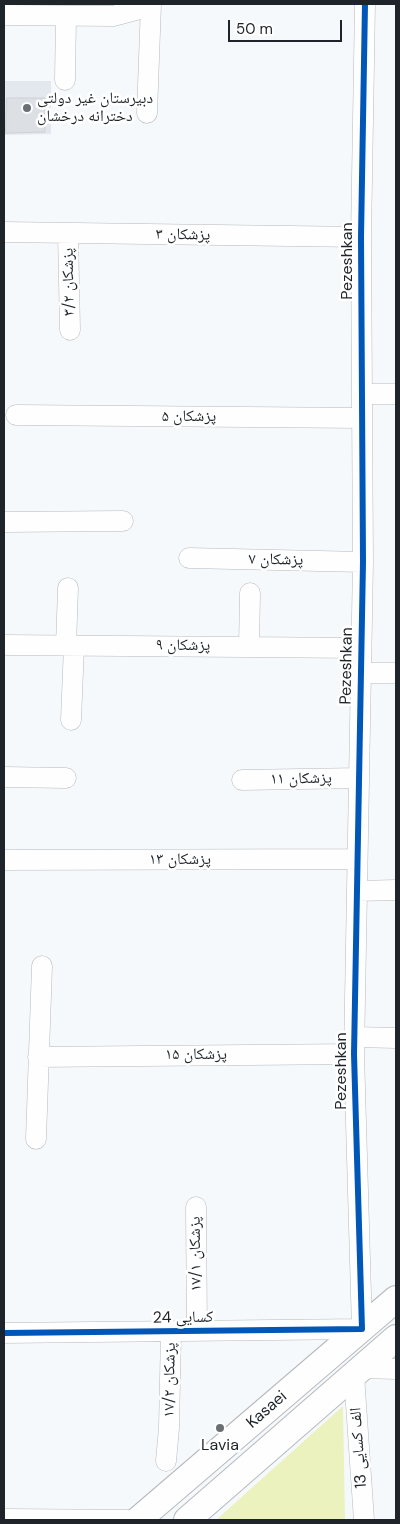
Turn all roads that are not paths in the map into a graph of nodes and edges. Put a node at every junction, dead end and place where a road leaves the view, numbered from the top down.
1 (144, 4) edge
2 (151, 4) edge
3 (365, 4) edge
4 (4, 15) edge
5 (66, 16) junction
6 (65, 80) dead end
7 (147, 113) dead end
8 (4, 232) edge
9 (68, 233) junction
10 (361, 236) junction
11 (70, 330) dead end
12 (363, 394) junction
13 (396, 394) edge
14 (16, 415) dead end
15 (362, 418) junction
16 (123, 521) dead end
17 (4, 522) edge
18 (190, 558) dead end
19 (363, 562) junction
20 (68, 588) dead end
21 (250, 593) dead end
22 (4, 645) edge
23 (70, 646) junction
24 (249, 647) junction
25 (361, 648) junction
26 (361, 673) junction
27 (396, 673) edge
28 (71, 720) dead end
29 (4, 777) edge
30 (66, 778) dead end
31 (359, 778) junction
32 (242, 780) dead end
33 (357, 859) junction
34 (4, 860) edge
35 (396, 890) edge
36 (357, 891) junction
37 (42, 966) dead end
38 (396, 1038) edge
39 (354, 1046) junction
40 (38, 1057) junction
41 (36, 1139) dead end
42 (196, 1207) dead end
43 (396, 1299) edge
44 (362, 1329) junction
45 (197, 1331) junction
46 (171, 1332) junction
47 (4, 1333) edge
48 (396, 1338) edge
49 (396, 1369) edge
50 (358, 1372) junction
51 (166, 1461) dead end
52 (4, 1519) edge
53 (138, 1520) edge
54 (188, 1520) edge
55 (364, 1520) edge

1 - 5 street
2 - 7 street
3 - 10 street, Pezeshkan
4 - 5 street
5 - 6 street
8 - 9 street, ۳ پزشکان
9 - 10 street, ۳ پزشکان
9 - 11 street, ۳/۲ پزشکان
10 - 12 street, Pezeshkan
12 - 13 street
12 - 15 street, Pezeshkan
14 - 15 street, ۵ پزشکان
15 - 19 street, Pezeshkan
16 - 17 street
18 - 19 street, ۷ پزشکان
19 - 25 street, Pezeshkan
20 - 23 street
21 - 24 street
22 - 23 street, ۹ پزشکان
23 - 24 street, ۹ پزشکان
23 - 28 street
24 - 25 street, ۹ پزشکان
25 - 26 street, Pezeshkan
26 - 27 street
26 - 31 street, Pezeshkan
29 - 30 street
31 - 32 street, ۱۱ پزشکان
31 - 33 street, Pezeshkan
33 - 34 street, ۱۳ پزشکان
33 - 36 street, Pezeshkan
35 - 36 street
36 - 39 street, Pezeshkan
37 - 40 street
38 - 39 street, ۱۵ پزشکان
39 - 40 street, ۱۵ پزشکان
39 - 44 street, Pezeshkan
40 - 41 street
42 - 45 street, ۱۷/۱ پزشکان
43 - 44 main road, Kasaei
44 - 45 street, کسایی 24
44 - 53 main road, Kasaei
45 - 46 street, کسایی 24
46 - 47 street, کسایی 24
46 - 51 street, ۱۷/۲ پزشکان
48 - 50 main road, Kasaei
49 - 50 street
50 - 54 main road, Kasaei
50 - 55 street, 13 الف کسایی
52 - 53 street

